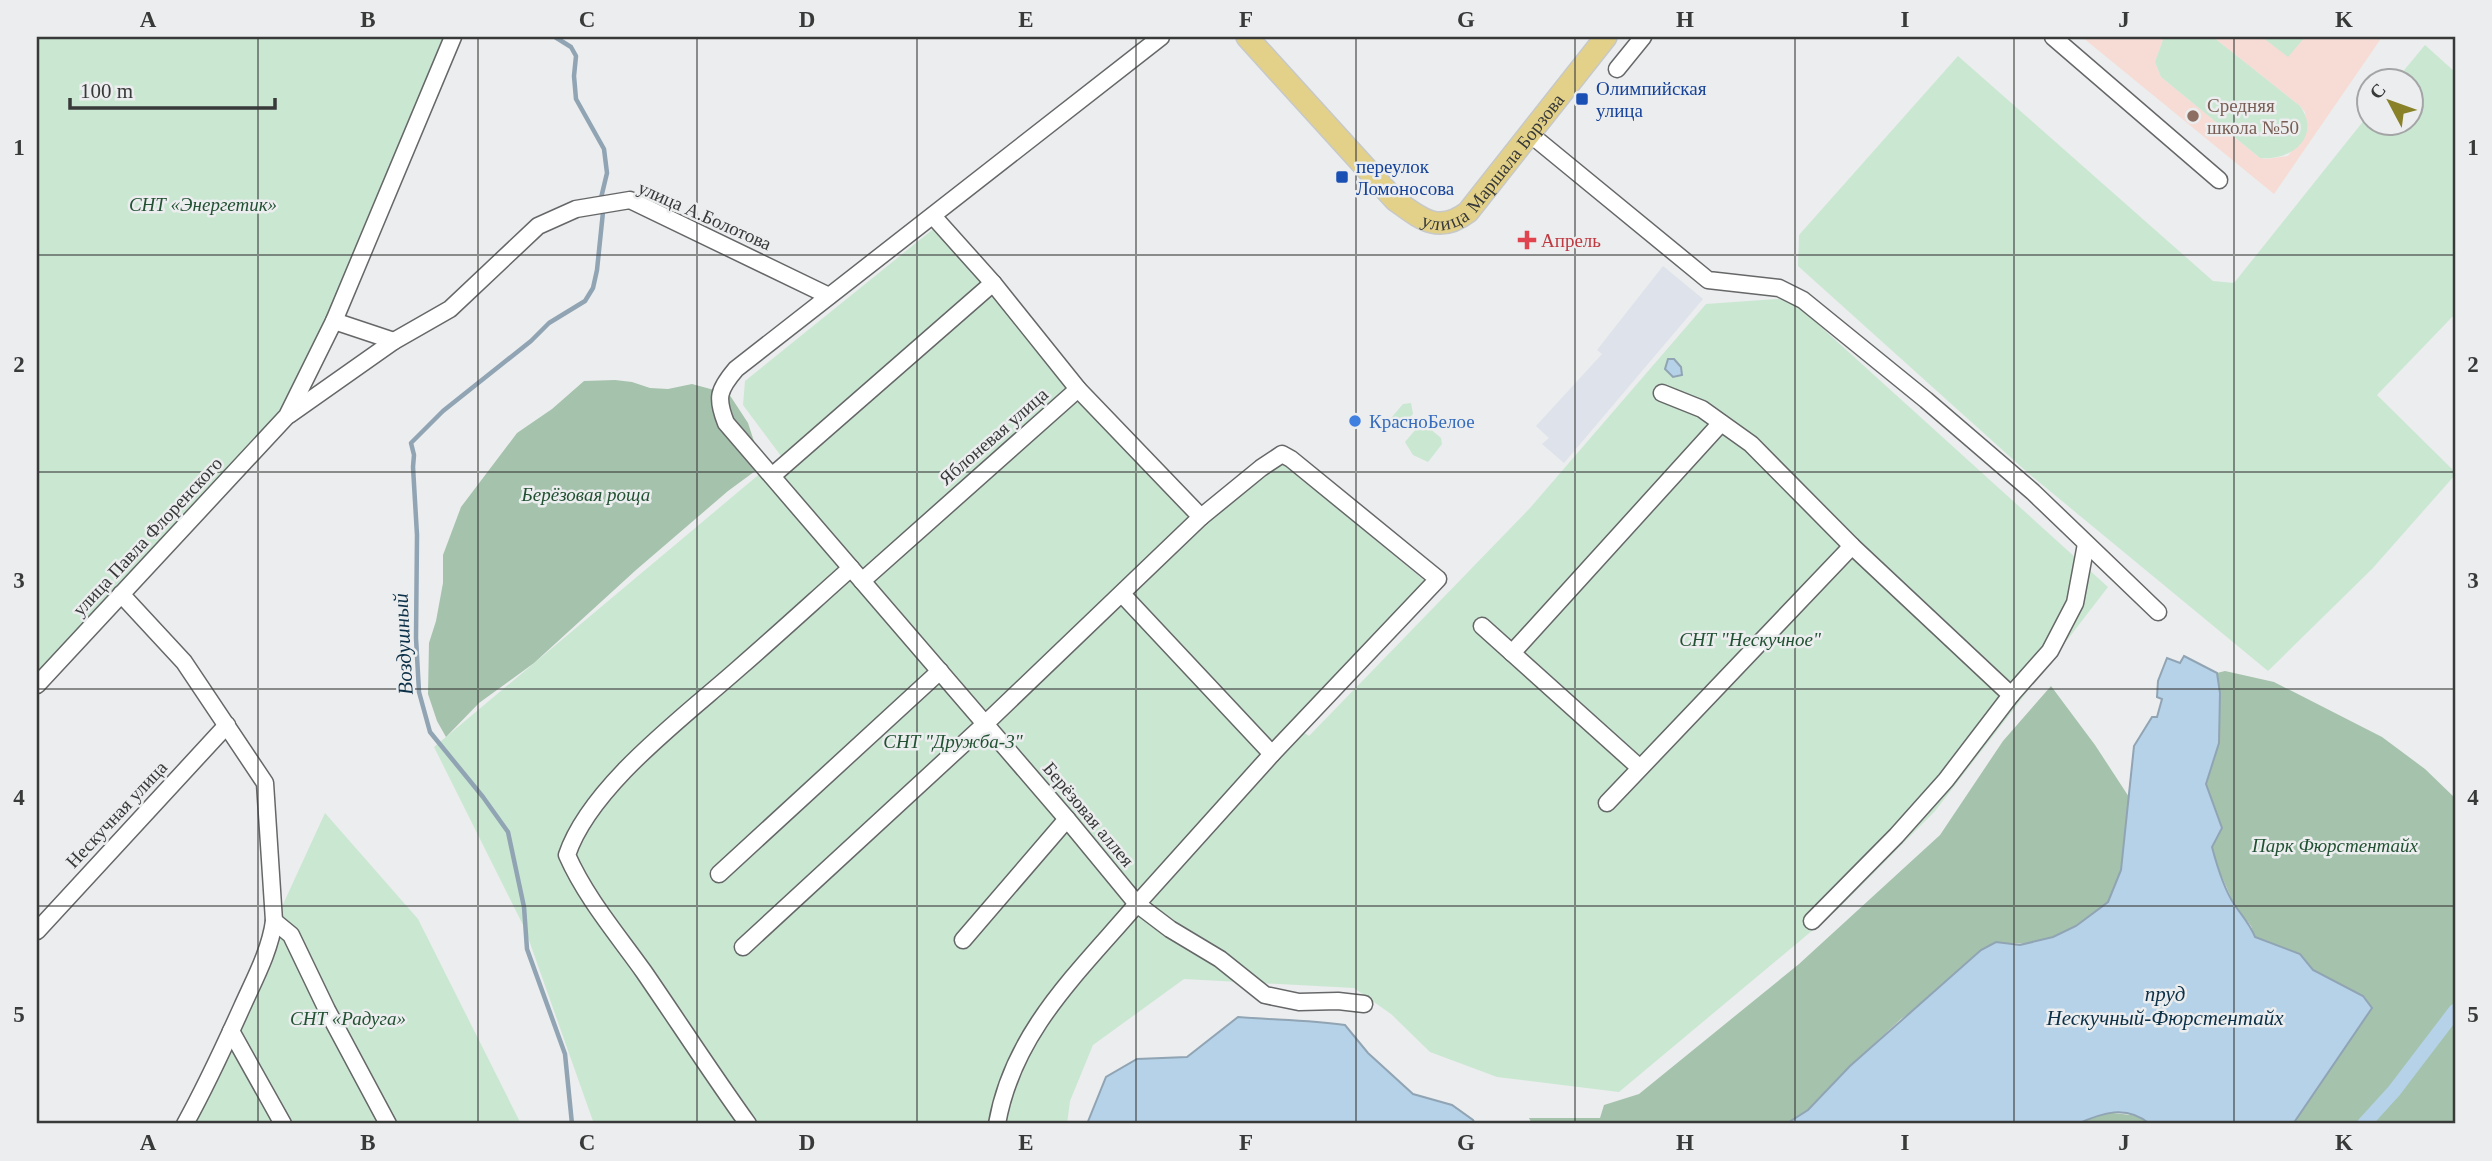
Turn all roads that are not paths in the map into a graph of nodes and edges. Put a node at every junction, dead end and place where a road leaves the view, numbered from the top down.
1 (453, 37) edge
2 (1161, 37) edge
3 (1606, 37) edge
4 (1643, 37) edge
5 (2053, 37) edge
6 (1252, 38) edge
7 (1617, 69) dead end
8 (1530, 134) junction
9 (2219, 180) dead end
10 (933, 216) junction
11 (993, 283) junction
12 (829, 296) junction
13 (334, 321) junction
14 (394, 341) junction
15 (1078, 389) junction
16 (1662, 393) dead end
17 (287, 416) junction
18 (1721, 423) junction
19 (772, 476) junction
20 (1200, 517) junction
21 (2086, 544) junction
22 (1852, 546) junction
23 (851, 568) junction
24 (862, 581) junction
25 (121, 594) junction
26 (1122, 594) junction
27 (2158, 612) dead end
28 (1482, 626) dead end
29 (1512, 653) junction
30 (940, 671) junction
31 (37, 685) edge
32 (2011, 695) junction
33 (985, 724) junction
34 (227, 725) junction
35 (1272, 754) junction
36 (1640, 768) junction
37 (1607, 803) dead end
38 (1067, 819) junction
39 (719, 874) dead end
40 (1137, 904) junction
41 (1812, 920) dead end
42 (274, 921) junction
43 (37, 931) edge
44 (963, 940) dead end
45 (743, 947) dead end
46 (1364, 1004) dead end
47 (231, 1031) junction
48 (185, 1124) edge
49 (283, 1124) edge
50 (388, 1124) edge
51 (748, 1124) edge
52 (997, 1124) edge

1 - 13 street, улица Павла Флоренского
2 - 10 street
3 - 8 main road, улица Маршала Борзова
4 - 7 street
5 - 9 street
6 - 8 main road, улица Маршала Борзова
8 - 21 street
10 - 11 street, Яблоневая улица
10 - 12 street
11 - 15 street, Яблоневая улица
11 - 19 street
12 - 14 street, улица А.Болотова
12 - 19 street, Берёзовая аллея
13 - 14 street
13 - 17 street, улица Павла Флоренского
14 - 17 street, улица Павла Флоренского
15 - 20 street
15 - 24 street, Яблоневая улица
16 - 18 street
17 - 25 street, улица Павла Флоренского
18 - 22 street
18 - 29 street
19 - 23 street, Берёзовая аллея
20 - 26 street
20 - 35 street
21 - 27 street
21 - 32 street
22 - 32 street
22 - 36 street
23 - 24 street, Берёзовая аллея
23 - 51 street
24 - 30 street, Берёзовая аллея
25 - 31 street, улица Павла Флоренского
25 - 34 street
26 - 33 street
26 - 35 street
28 - 29 street
29 - 36 street
30 - 33 street, Берёзовая аллея
30 - 39 street
32 - 41 street
33 - 38 street, Берёзовая аллея
33 - 45 street
34 - 42 street
34 - 43 street, Нескучная улица
35 - 40 street
36 - 37 street
38 - 40 street, Берёзовая аллея
38 - 44 street
40 - 46 street, Берёзовая аллея
40 - 52 street
42 - 47 street
42 - 50 street
47 - 48 street
47 - 49 street

